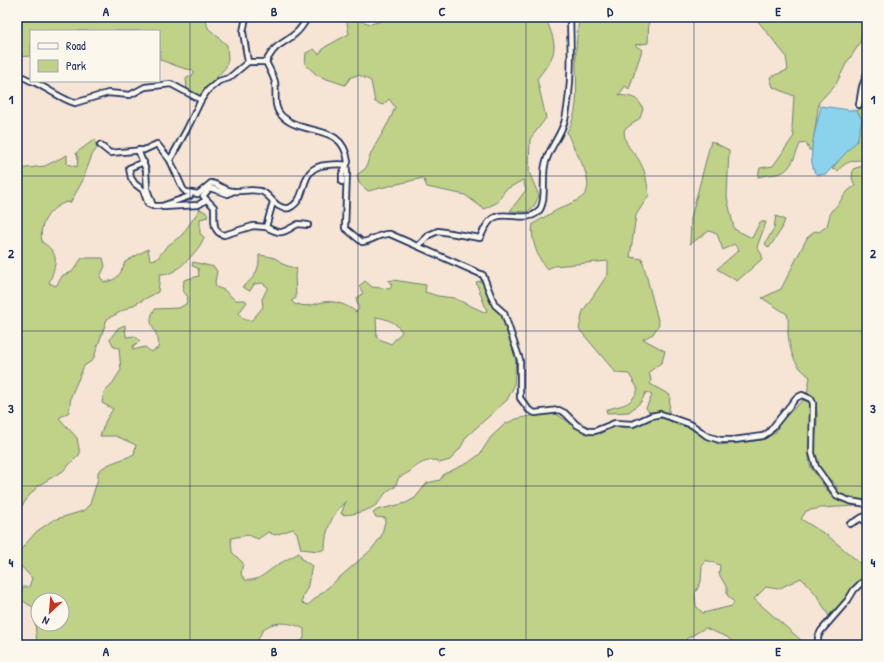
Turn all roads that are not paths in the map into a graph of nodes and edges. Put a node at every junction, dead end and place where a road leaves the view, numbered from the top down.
1 (246, 17) edge
2 (308, 17) edge
3 (570, 17) edge
4 (248, 62) junction
5 (266, 62) junction
6 (17, 74) edge
7 (867, 74) edge
8 (30, 80) edge
9 (33, 82) edge
10 (201, 100) junction
11 (859, 105) dead end
12 (100, 145) dead end
13 (138, 150) junction
14 (170, 160) junction
15 (144, 162) junction
16 (346, 166) junction
17 (342, 182) dead end
18 (232, 191) junction
19 (190, 193) junction
20 (206, 200) junction
21 (273, 202) junction
22 (153, 206) junction
23 (162, 206) junction
24 (308, 225) dead end
25 (266, 227) junction
26 (418, 246) junction
27 (867, 504) edge
28 (867, 515) edge
29 (861, 518) junction
30 (850, 524) dead end
31 (867, 524) edge
32 (867, 580) edge
33 (818, 645) edge

1 - 4 street
2 - 5 street
3 - 26 street
4 - 5 street
4 - 10 street
5 - 16 street
6 - 8 street
7 - 11 street
9 - 10 street
10 - 14 street
12 - 13 street
13 - 14 street
13 - 15 street
14 - 19 street
15 - 22 street
15 - 22 street
16 - 17 street
16 - 21 street
16 - 26 street
18 - 19 street
18 - 20 street
18 - 21 street
19 - 23 street
20 - 23 street
20 - 25 street
21 - 25 street
22 - 23 street
24 - 25 street
26 - 27 street
28 - 29 street
29 - 30 street
29 - 31 street
32 - 33 street

